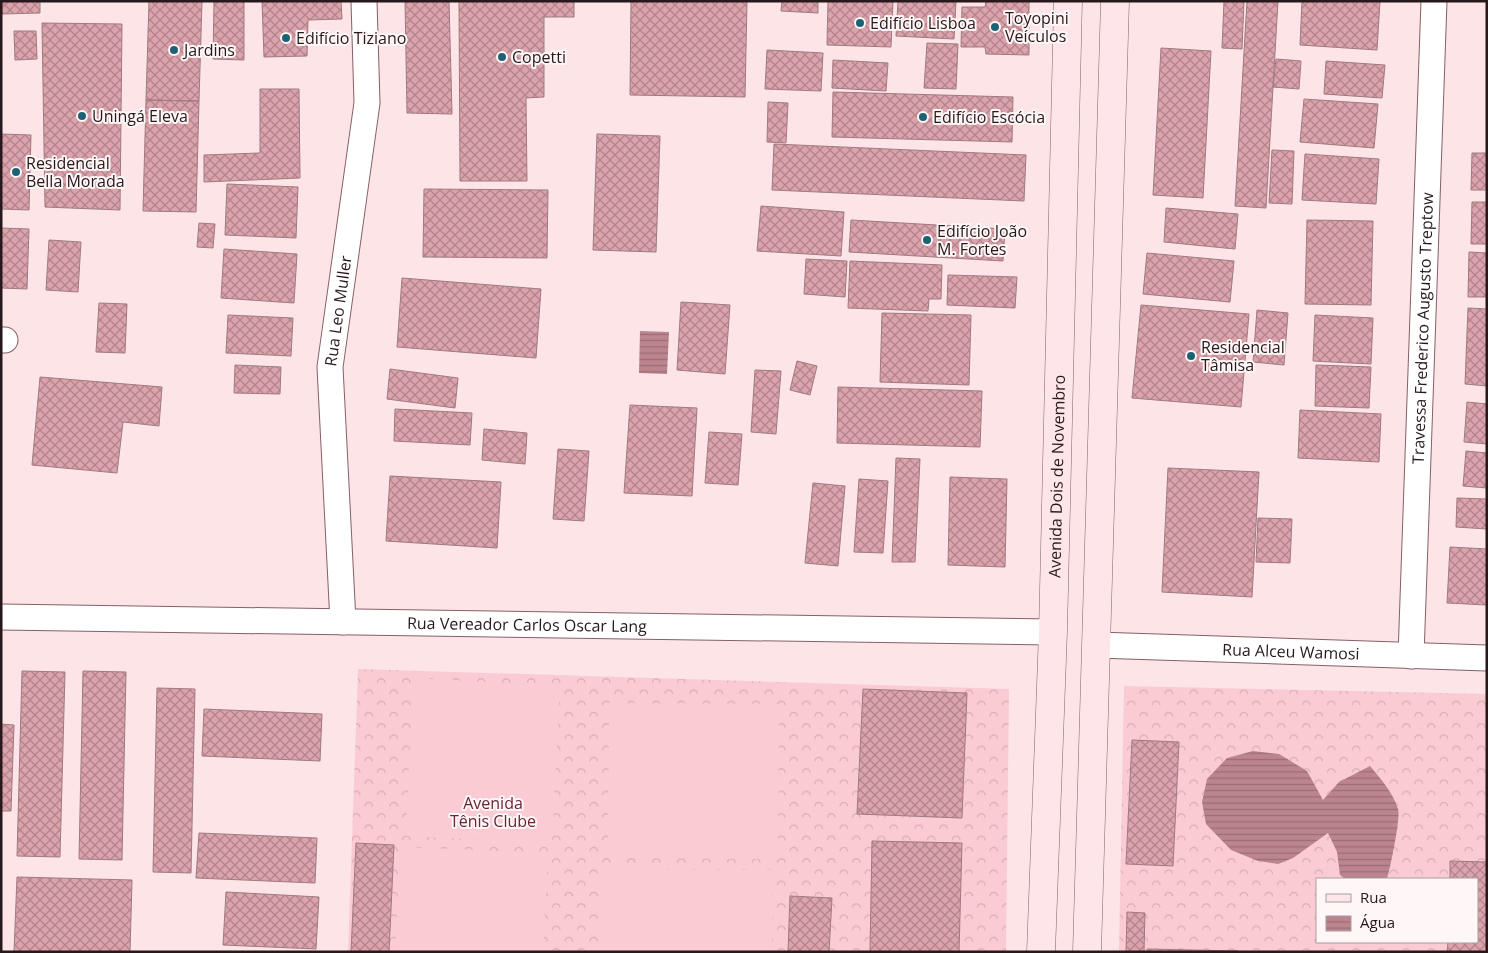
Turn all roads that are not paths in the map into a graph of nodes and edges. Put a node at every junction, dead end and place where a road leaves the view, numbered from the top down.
1 (364, 1) edge
2 (1068, 1) edge
3 (1115, 1) edge
4 (1434, 1) edge
5 (1, 617) edge
6 (343, 622) junction
7 (1053, 632) junction
8 (1096, 645) junction
9 (1410, 656) junction
10 (1487, 658) edge
11 (1041, 952) edge
12 (1086, 952) edge

1 - 6 street, Rua Leo Muller
2 - 7 street, Avenida Dois de Novembro
3 - 8 street
4 - 9 street, Travessa Frederico Augusto Treptow
5 - 6 street, Rua Vereador Carlos Oscar Lang
6 - 7 street, Rua Vereador Carlos Oscar Lang
7 - 8 street
7 - 11 street, Avenida Dois de Novembro
8 - 9 street, Rua Alceu Wamosi
8 - 12 street
9 - 10 street, Rua Alceu Wamosi

